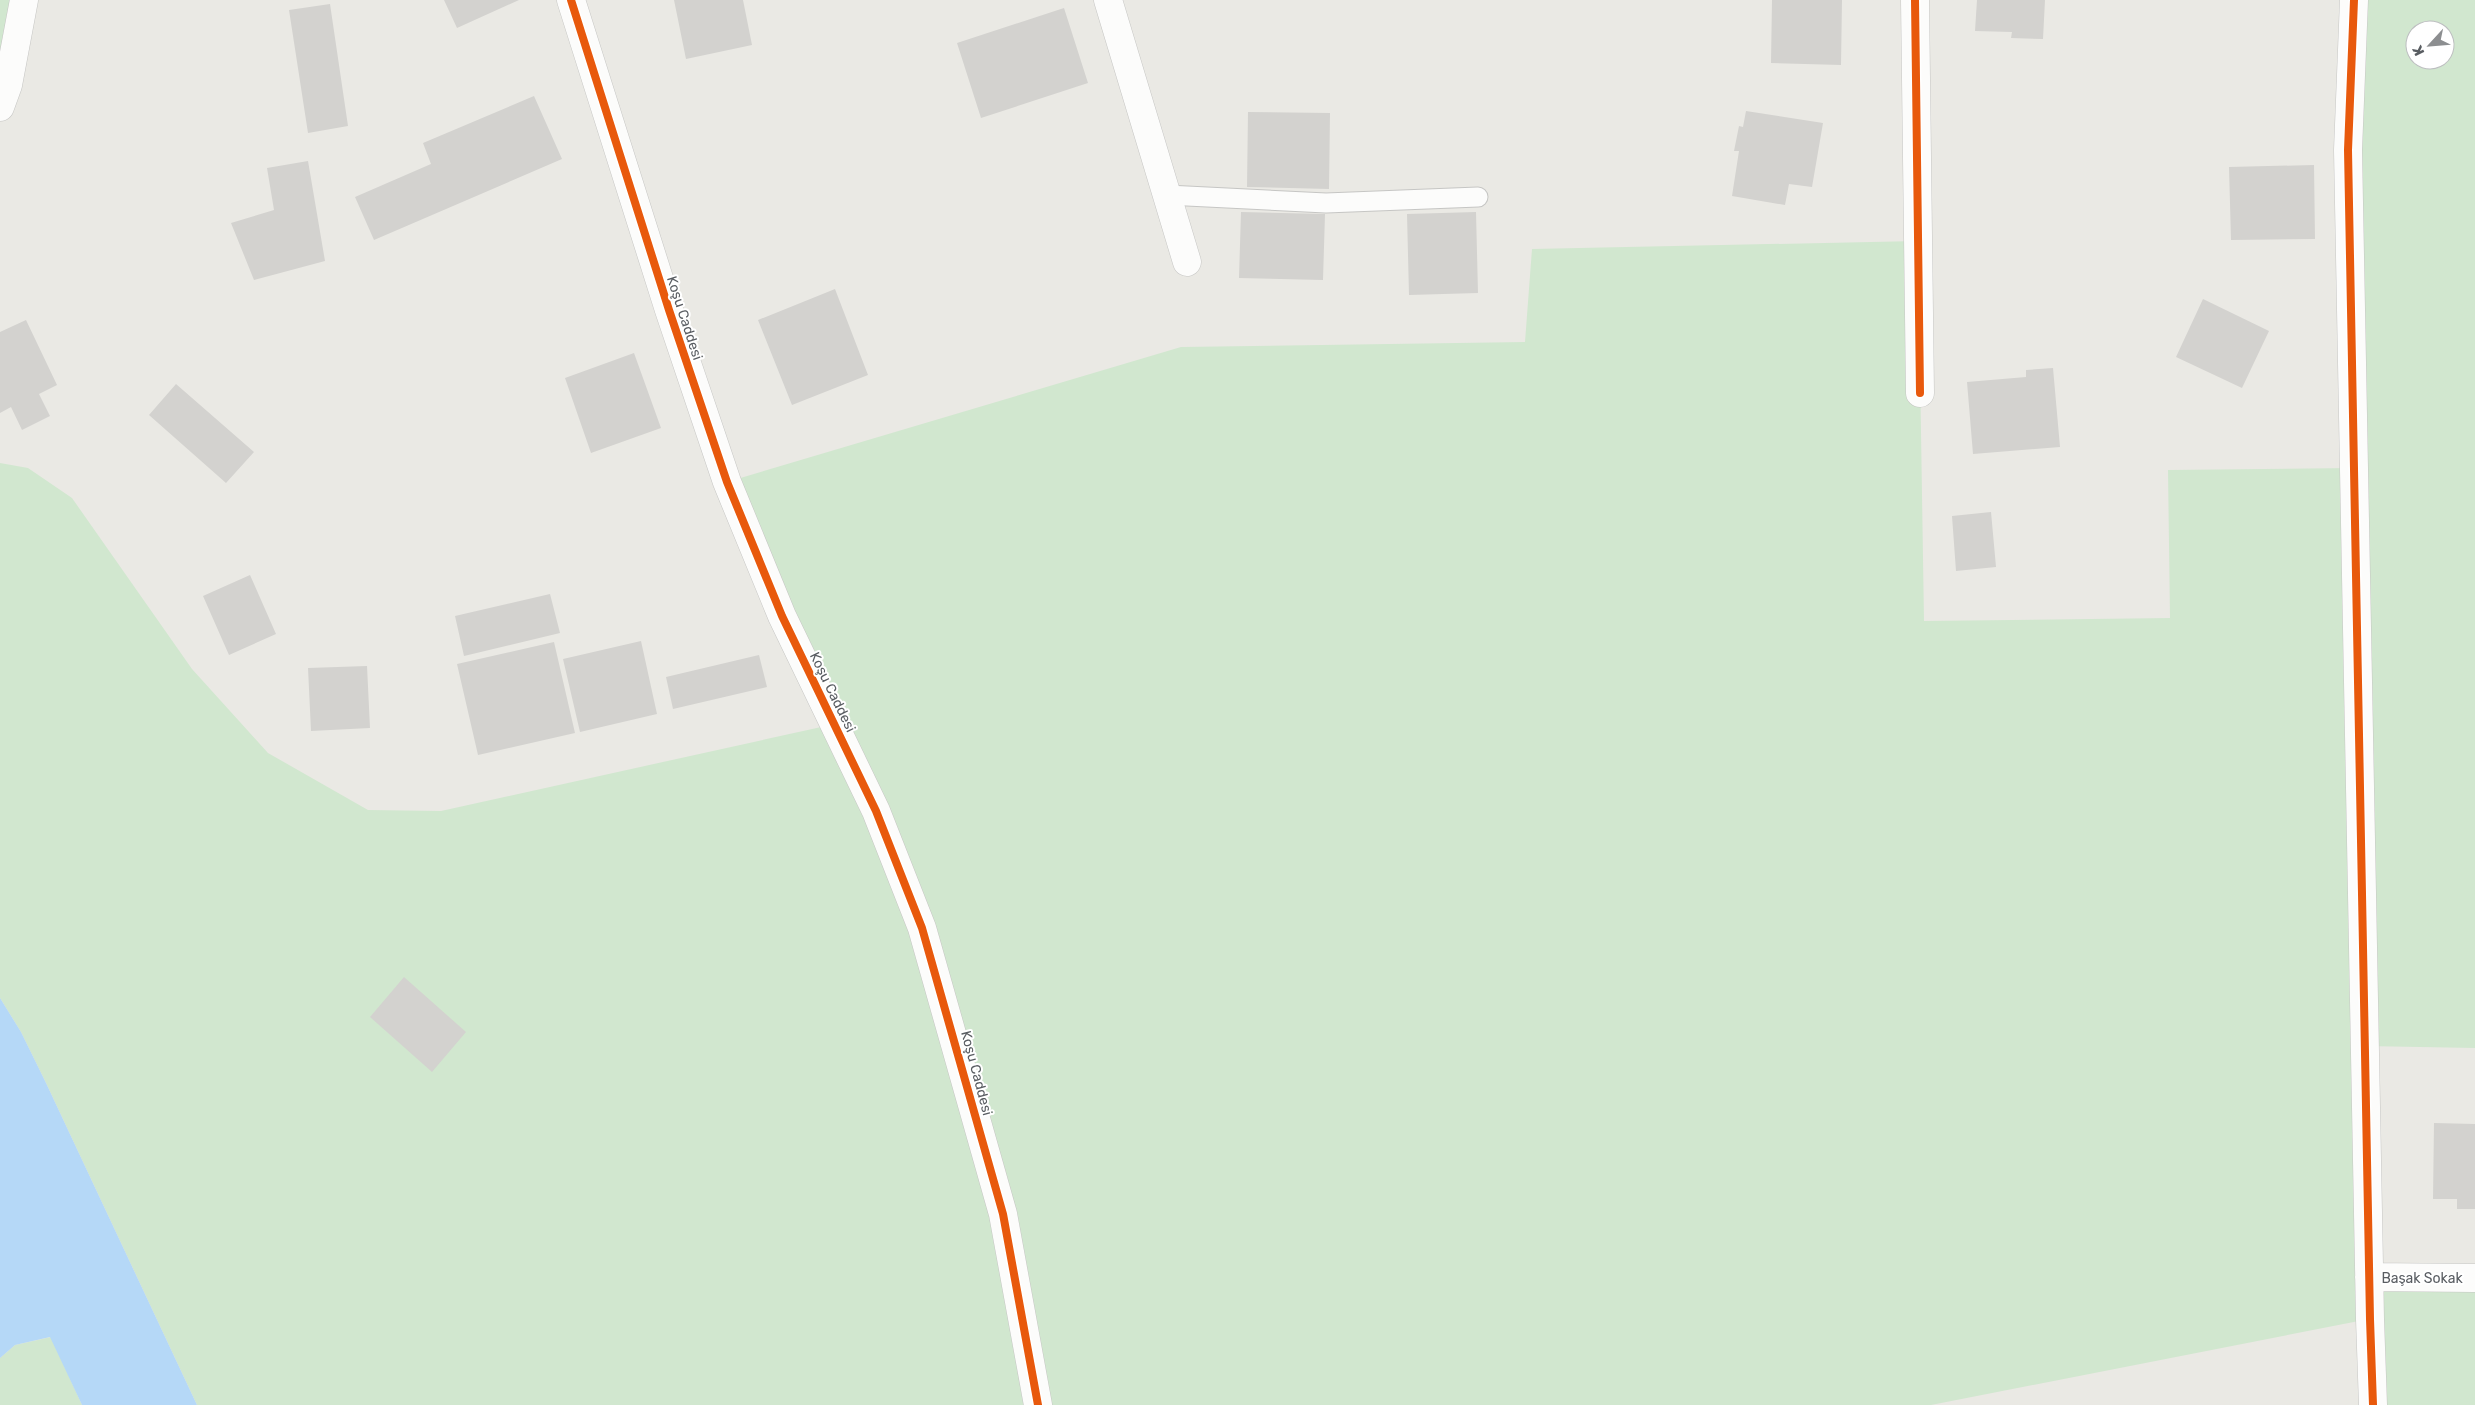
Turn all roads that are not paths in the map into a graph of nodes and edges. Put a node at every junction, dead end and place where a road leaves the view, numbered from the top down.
1 (24, 0) edge
2 (571, 0) edge
3 (1108, 0) edge
4 (1914, 0) edge
5 (2354, 0) edge
6 (0, 107) edge
7 (1167, 196) junction
8 (1478, 197) dead end
9 (1187, 262) dead end
10 (1920, 393) dead end
11 (2369, 1277) junction
12 (2475, 1278) edge
13 (1038, 1405) edge
14 (2373, 1405) edge

1 - 6 street
2 - 13 street, Koşu Caddesi
3 - 7 street
4 - 10 street
5 - 11 street
7 - 8 lane
7 - 9 street
11 - 12 street, Başak Sokak
11 - 14 street

